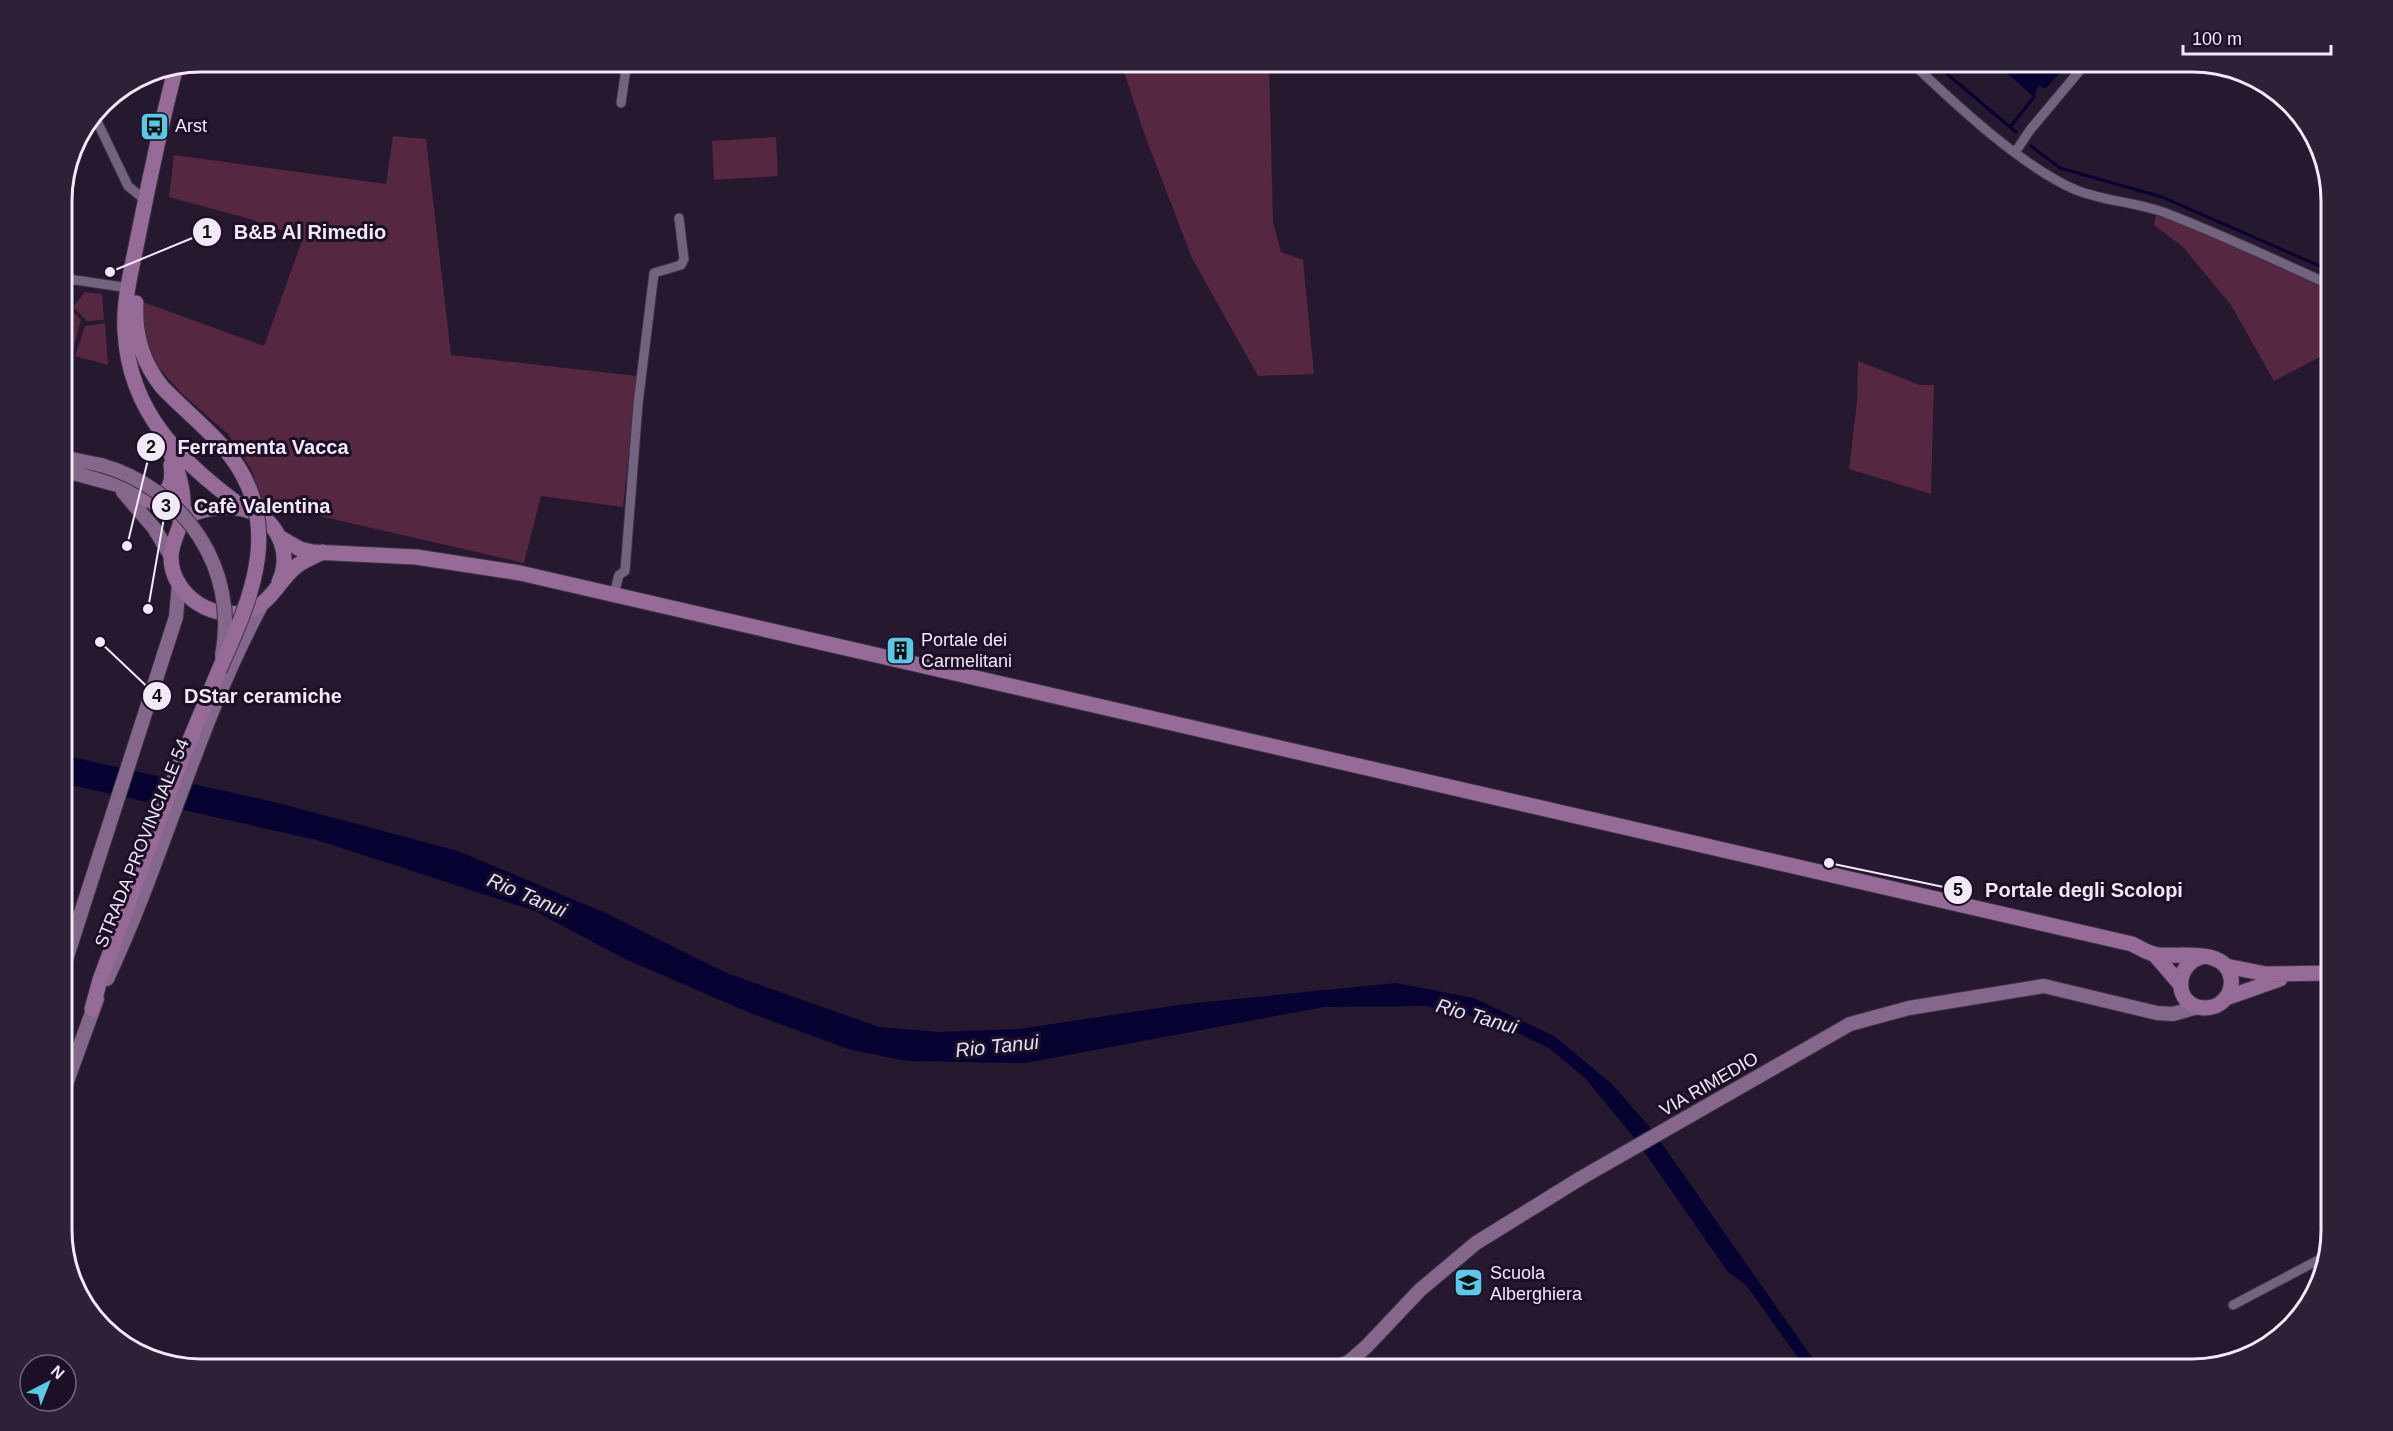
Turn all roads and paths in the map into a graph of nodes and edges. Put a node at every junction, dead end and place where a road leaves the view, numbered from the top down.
1 (626, 72) edge
2 (1922, 72) edge
3 (2079, 72) edge
4 (174, 75) edge
5 (621, 103) dead end
6 (98, 123) edge
7 (2016, 151) junction
8 (146, 200) junction
9 (679, 218) dead end
10 (133, 267) junction
11 (72, 279) edge
12 (2321, 281) edge
13 (129, 288) junction
14 (169, 448) junction
15 (72, 459) edge
16 (72, 472) edge
17 (106, 481) junction
18 (147, 500) junction
19 (246, 510) junction
20 (182, 518) junction
21 (279, 537) junction
22 (323, 552) junction
23 (171, 556) junction
24 (179, 583) junction
25 (275, 591) junction
26 (614, 594) junction
27 (261, 606) junction
28 (219, 670) junction
29 (156, 847) junction
30 (72, 940) edge
31 (2155, 954) junction
32 (2202, 957) junction
33 (2226, 966) junction
34 (2300, 973) junction
35 (2321, 973) edge
36 (2182, 990) junction
37 (2226, 998) junction
38 (2198, 1007) junction
39 (92, 1009) joint
40 (2164, 1012) junction
41 (72, 1066) edge
42 (2318, 1260) edge
43 (2233, 1305) dead end
44 (1352, 1359) edge

1 - 5 street
2 - 7 street
3 - 7 street
4 - 8 main road
6 - 8 street
7 - 12 street
8 - 10 main road
9 - 26 street
10 - 13 main road
10 - 28 main road, bridge
11 - 13 street
13 - 14 main road
14 - 18 main road
14 - 19 main road
14 - 20 main road
15 - 28 main road, bridge
16 - 17 main road
17 - 18 main road
17 - 23 main road
18 - 20 main road
19 - 20 main road
19 - 21 main road
20 - 23 main road
21 - 22 main road
21 - 25 main road
22 - 25 main road
22 - 26 main road
23 - 24 main road
24 - 27 main road
24 - 30 main road
25 - 27 main road
26 - 31 main road
27 - 29 main road, STRADA PROVINCIALE 54
28 - 29 main road
29 - 39 main road
31 - 32 main road
31 - 36 main road
32 - 33 main road
32 - 36 main road
33 - 34 main road
33 - 37 main road
34 - 35 main road
34 - 37 main road
36 - 38 main road
36 - 40 main road
37 - 38 main road
38 - 40 main road, VIA RIMEDIO
39 - 41 main road
40 - 44 main road, VIA RIMEDIO
42 - 43 street

